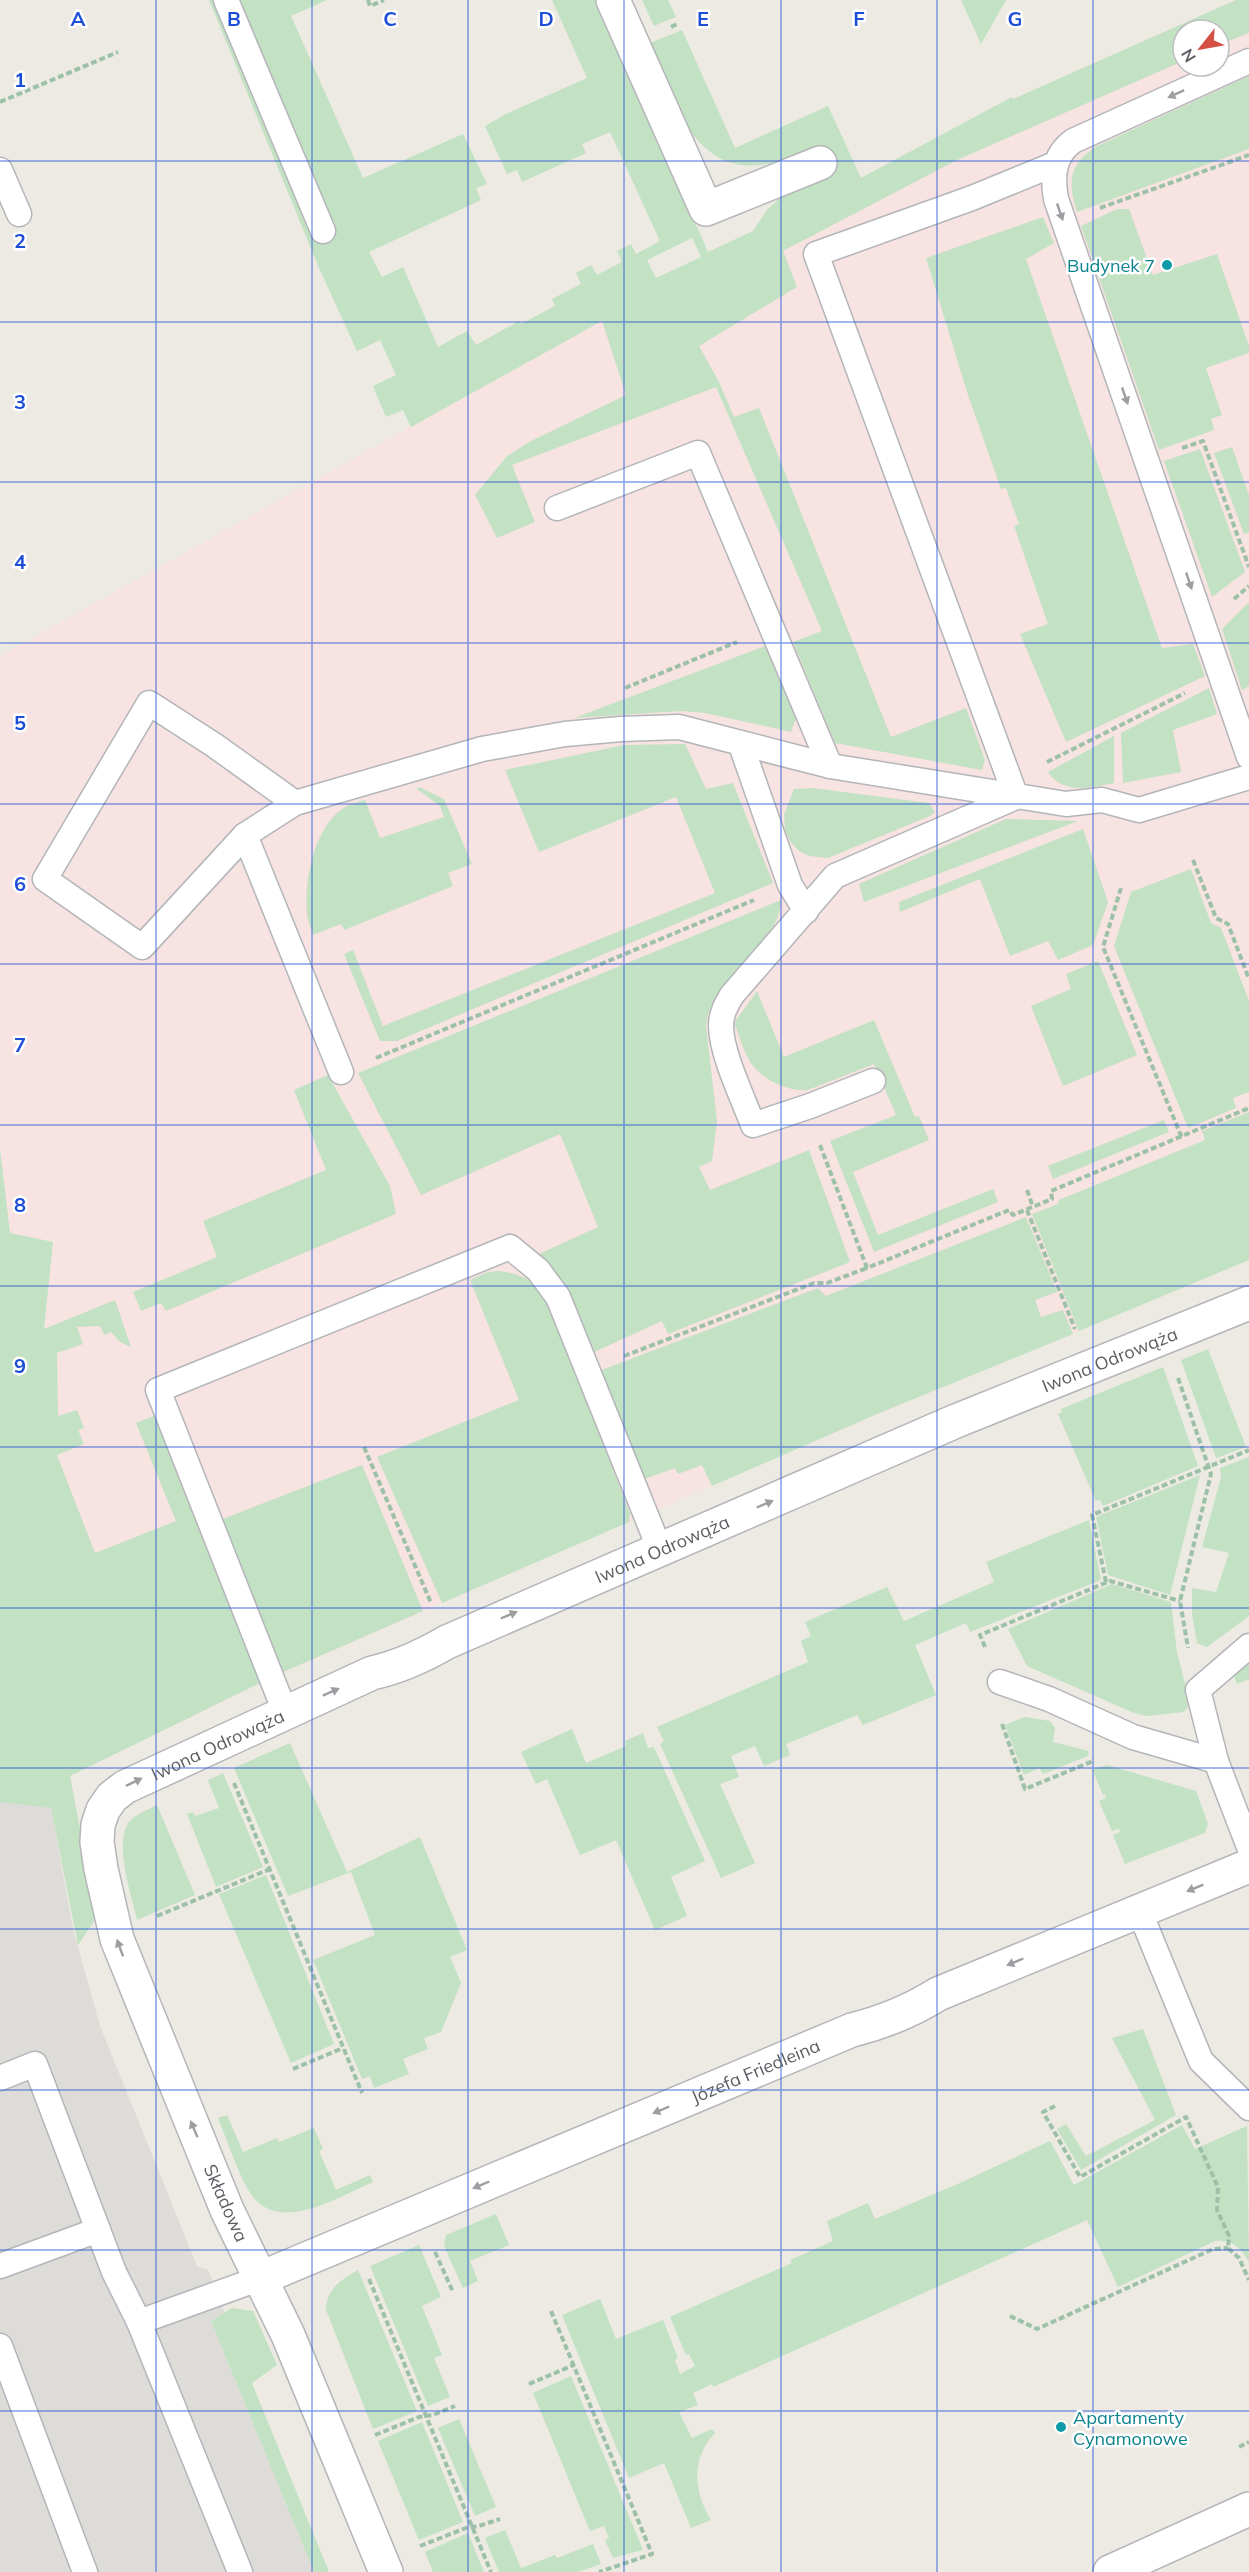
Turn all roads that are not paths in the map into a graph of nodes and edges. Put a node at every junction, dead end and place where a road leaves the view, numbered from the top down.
1 (226, 0) edge
2 (613, 0) edge
3 (1249, 61) edge
4 (820, 162) dead end
5 (1055, 164) junction
6 (0, 170) edge
7 (19, 214) dead end
8 (323, 231) dead end
9 (557, 508) dead end
10 (741, 745) junction
11 (1249, 757) edge
12 (830, 766) junction
13 (1249, 777) edge
14 (1014, 788) junction
15 (295, 803) junction
16 (245, 836) junction
17 (806, 910) junction
18 (341, 1072) road end
19 (873, 1081) dead end
20 (1249, 1303) edge
21 (660, 1550) junction
22 (1249, 1646) edge
23 (1000, 1682) road end
24 (285, 1712) junction
25 (1216, 1761) junction
26 (98, 1825) joint
27 (1249, 1847) edge
28 (1249, 1866) edge
29 (1139, 1910) junction
30 (0, 2078) edge
31 (1249, 2108) edge
32 (98, 2230) junction
33 (0, 2266) edge
34 (261, 2278) junction
35 (139, 2322) junction
36 (0, 2346) edge
37 (1249, 2509) edge
38 (85, 2572) edge
39 (240, 2572) edge
40 (386, 2572) edge
41 (1110, 2572) edge

1 - 8 lane
2 - 4 street
3 -> 5 lane
5 -> 11 lane
5 - 14 lane
6 - 7 lane
9 - 12 lane
10 - 12 lane
10 - 15 lane
10 - 17 lane
12 - 14 lane
13 - 14 lane
14 - 17 lane
15 - 16 lane
15 - 16 lane
16 - 18 lane
17 - 19 lane
21 -> 20 street, Iwona Odrowąża
24 -> 21 street, Iwona Odrowąża
21 - 24 lane
22 - 25 lane
23 - 25 lane
26 -> 24 street, Iwona Odrowąża
25 - 27 lane
34 -> 26 street, Składowa
28 -> 29 street, Józefa Friedleina
29 - 31 lane
29 -> 34 street, Józefa Friedleina
30 - 32 lane
32 - 33 lane
32 - 35 lane
34 - 35 lane
34 - 40 street, Składowa
35 - 39 lane
36 - 38 lane
37 - 41 street

